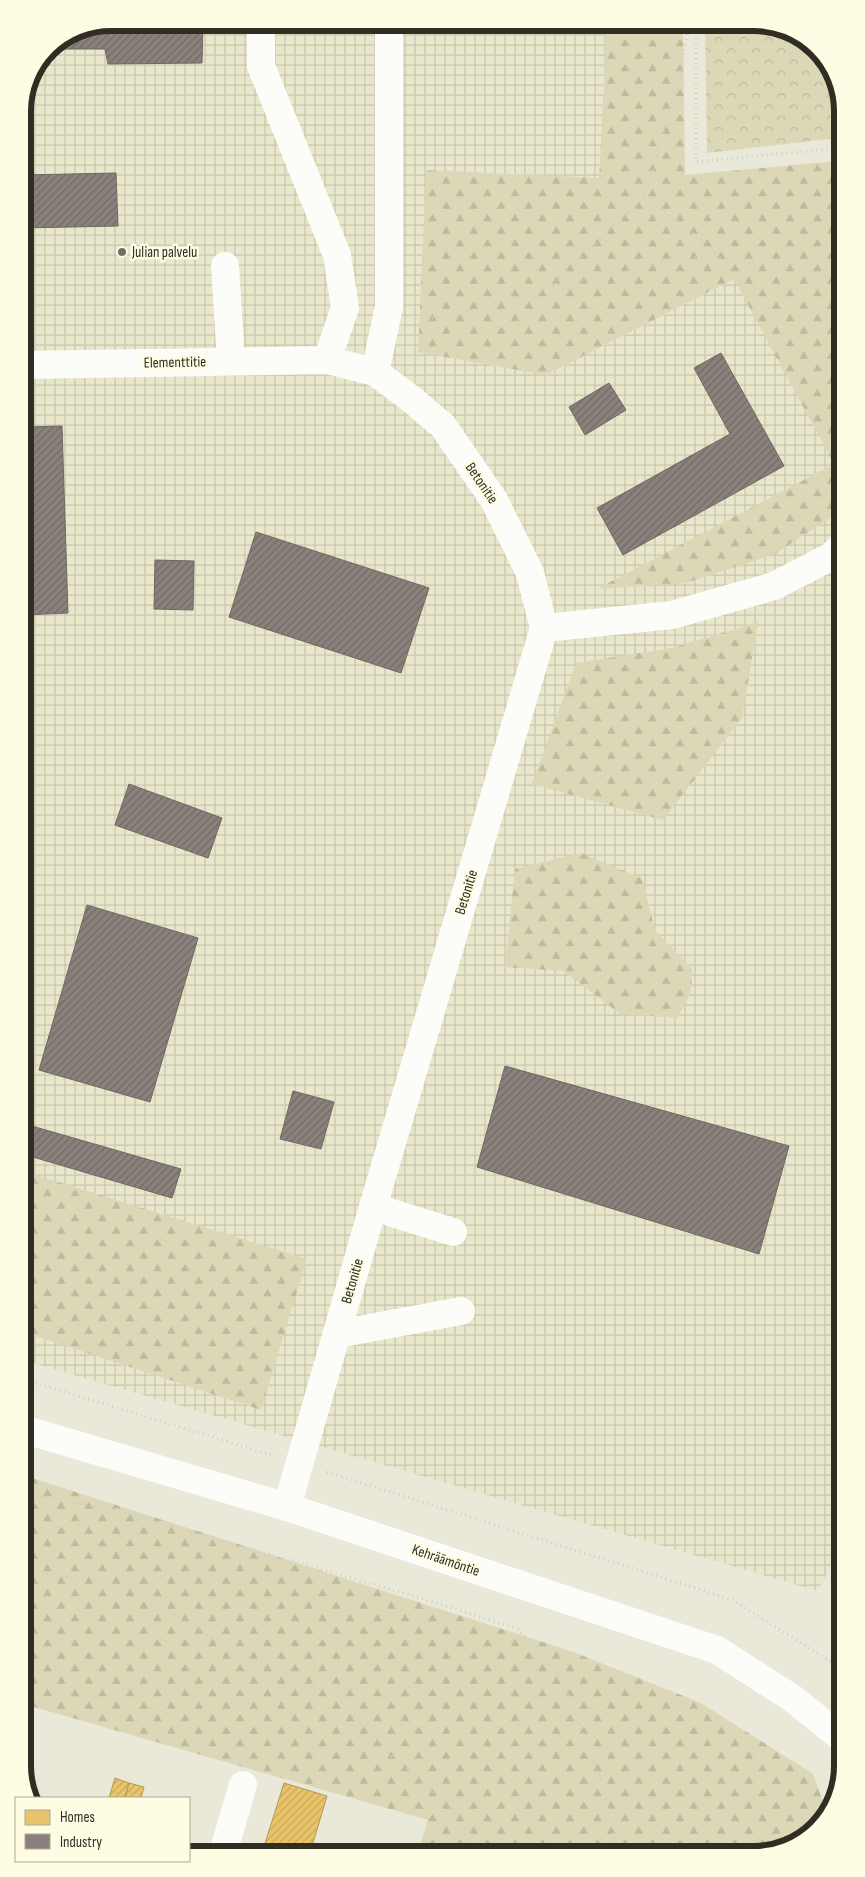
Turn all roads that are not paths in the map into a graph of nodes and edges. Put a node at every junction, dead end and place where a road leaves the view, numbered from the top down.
1 (261, 31) edge
2 (389, 31) edge
3 (225, 266) dead end
4 (327, 360) junction
5 (230, 361) junction
6 (31, 365) edge
7 (375, 372) junction
8 (834, 553) edge
9 (544, 628) junction
10 (372, 1207) junction
11 (453, 1232) dead end
12 (461, 1310) dead end
13 (337, 1334) junction
14 (31, 1431) edge
15 (287, 1506) junction
16 (834, 1732) edge
17 (243, 1784) dead end
18 (225, 1846) edge

1 - 4 street
2 - 7 street
3 - 5 street
4 - 5 street, Elementtitie
4 - 7 street, Betonitie
5 - 6 street, Elementtitie
7 - 9 street, Betonitie
8 - 9 street
9 - 10 street, Betonitie
10 - 11 street
10 - 13 street, Betonitie
12 - 13 street
13 - 15 street, Betonitie
14 - 15 street, Kehräämöntie
15 - 16 street, Kehräämöntie
17 - 18 street

